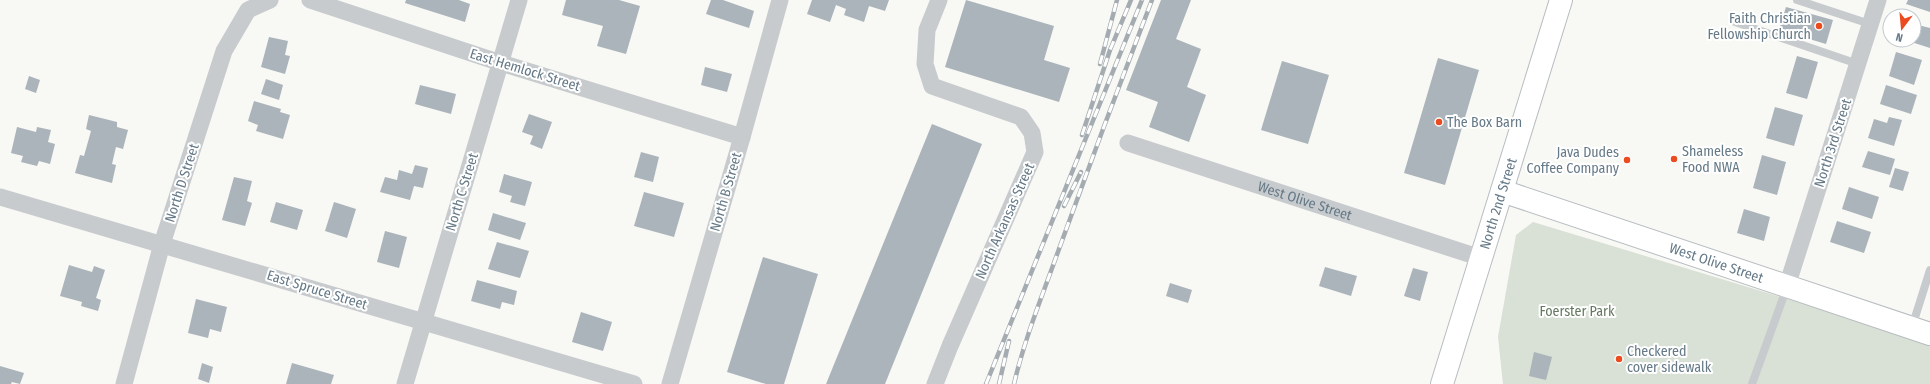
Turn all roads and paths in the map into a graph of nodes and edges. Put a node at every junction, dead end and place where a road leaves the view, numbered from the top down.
1 (270, 0) edge
2 (310, 0) edge
3 (519, 0) edge
4 (780, 0) edge
5 (939, 0) edge
6 (1560, 0) edge
7 (1797, 0) edge
8 (1878, 0) edge
9 (1735, 22) dead end
10 (1870, 24) junction
11 (501, 63) junction
12 (1858, 64) junction
13 (742, 137) junction
14 (1128, 143) dead end
15 (1502, 191) junction
16 (0, 197) edge
17 (162, 244) junction
18 (1482, 258) junction
19 (1930, 270) edge
20 (1787, 286) junction
21 (424, 321) junction
22 (1921, 331) edge
23 (124, 384) edge
24 (405, 384) edge
25 (634, 384) edge
26 (670, 384) edge
27 (935, 384) edge
28 (1442, 384) edge
29 (1752, 384) edge

1 - 17 street, North D Street
2 - 11 street, East Hemlock Street
3 - 11 street, North C Street
4 - 13 street, North B Street
5 - 27 street, North Arkansas Street
6 - 15 main road, North 2nd Street
7 - 10 lane
8 - 10 street, North 3rd Street
9 - 12 lane
10 - 12 street, North 3rd Street
11 - 13 street, East Hemlock Street
11 - 21 street, North C Street
12 - 20 street, North 3rd Street
13 - 26 street, North B Street
14 - 18 street, West Olive Street
15 - 18 main road, North 2nd Street
15 - 20 main road, West Olive Street
16 - 17 street, East Spruce Street
17 - 21 street, East Spruce Street
17 - 23 street, North D Street
18 - 28 main road, North 2nd Street
19 - 22 lane
20 - 22 main road, West Olive Street
20 - 29 lane
21 - 24 street, North C Street
21 - 25 street, East Spruce Street

